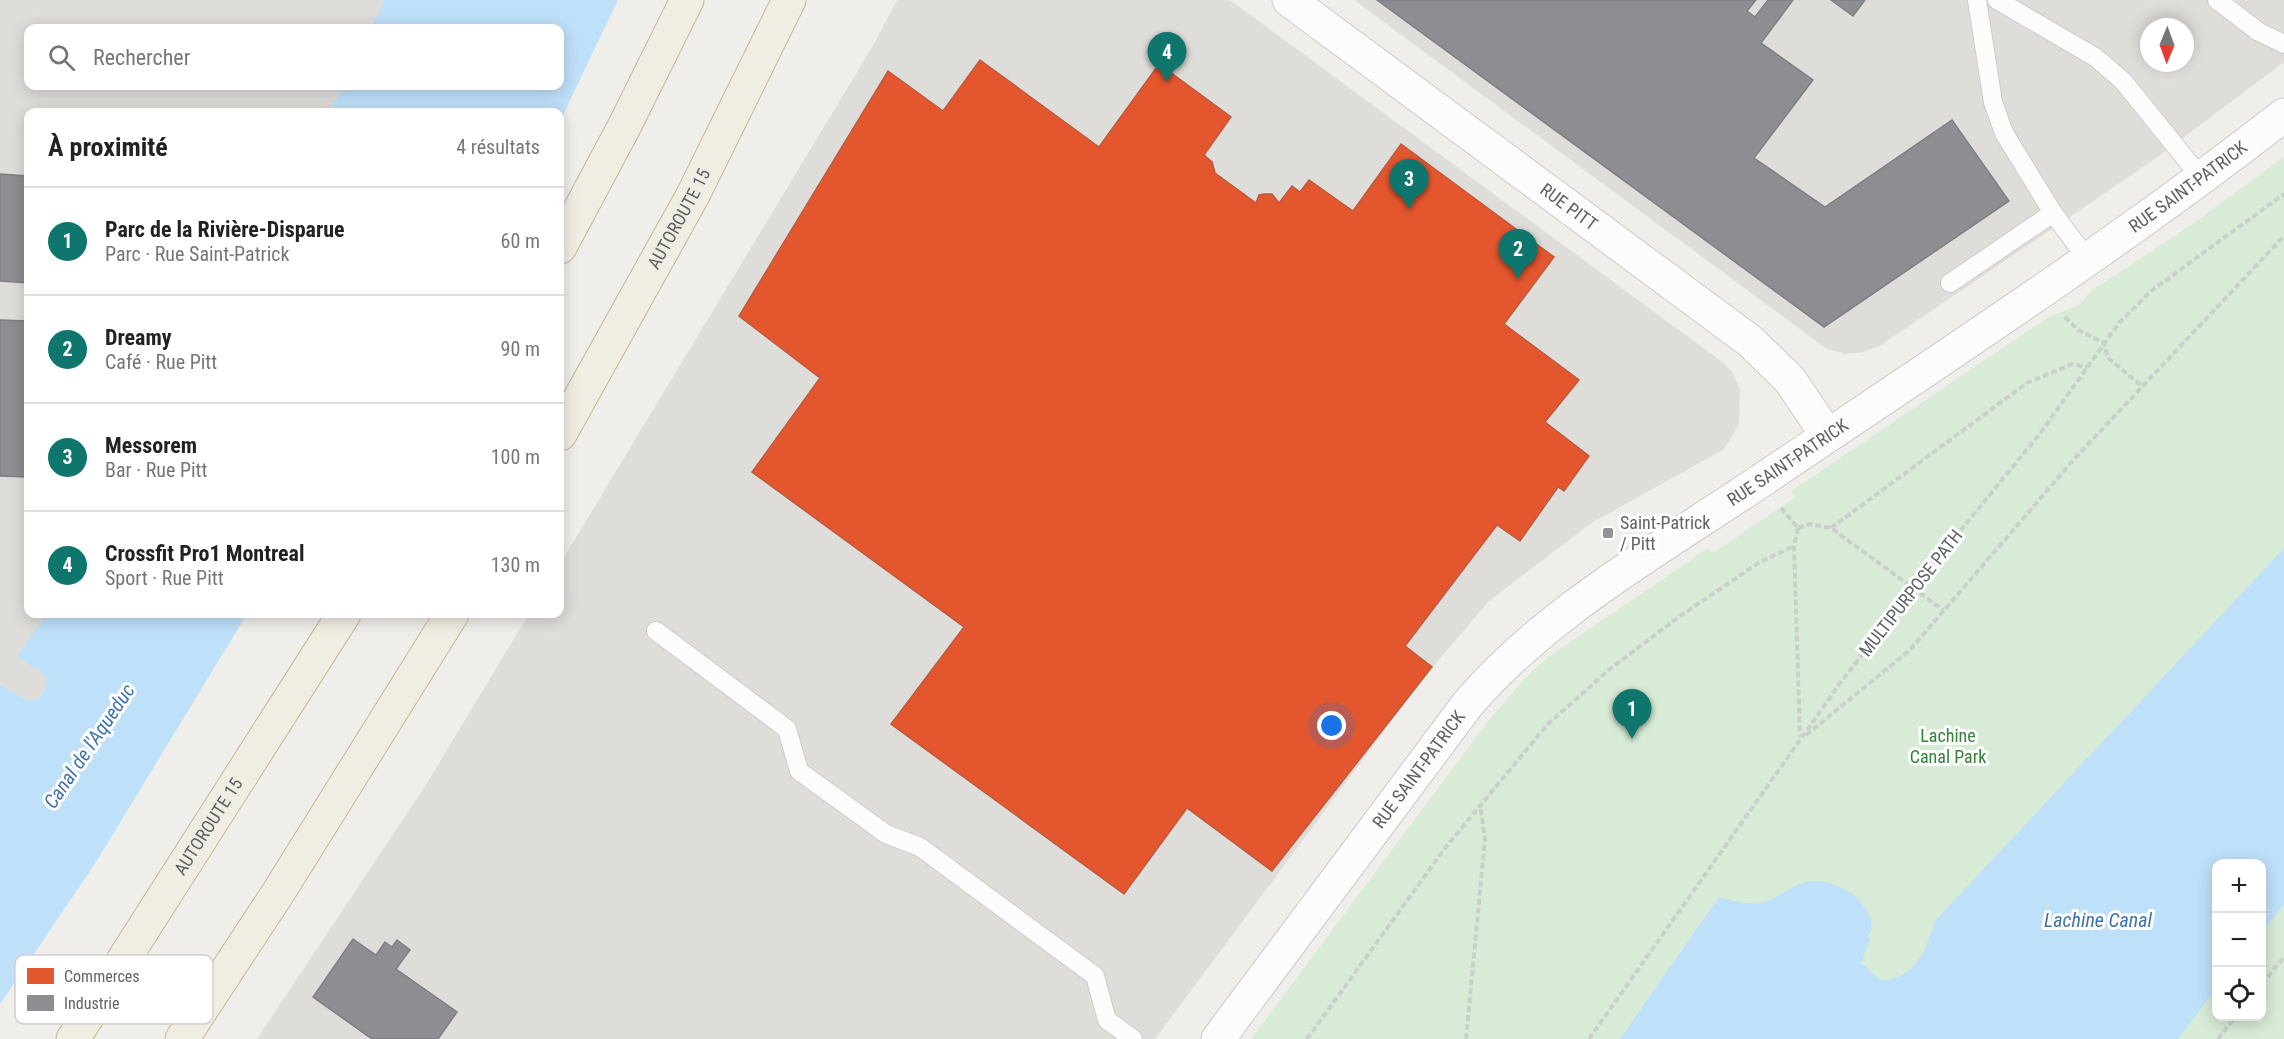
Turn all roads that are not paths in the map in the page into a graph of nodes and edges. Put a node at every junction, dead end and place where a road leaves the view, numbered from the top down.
1 (687, 0) edge
2 (789, 0) edge
3 (1289, 0) edge
4 (1977, 0) edge
5 (1997, 0) edge
6 (2217, 0) edge
7 (2284, 44) edge
8 (2284, 115) edge
9 (2202, 179) junction
10 (2053, 213) junction
11 (564, 240) edge
12 (2088, 260) junction
13 (1950, 283) dead end
14 (564, 427) edge
15 (1827, 435) junction
16 (341, 618) edge
17 (450, 618) edge
18 (656, 631) dead end
19 (127, 955) edge
20 (213, 992) edge
21 (83, 1024) edge
22 (192, 1024) edge
23 (73, 1039) edge
24 (182, 1039) edge
25 (1133, 1039) edge
26 (1218, 1039) edge

1 - 11 highway
2 - 14 highway, AUTOROUTE 15
3 - 15 main road, RUE PITT
4 - 10 lane
5 - 9 lane
6 - 7 lane
8 - 9 main road, RUE SAINT-PATRICK
9 - 12 main road, RUE SAINT-PATRICK
10 - 12 lane
10 - 13 lane
12 - 15 main road, RUE SAINT-PATRICK
15 - 26 main road, RUE SAINT-PATRICK
16 - 19 highway, AUTOROUTE 15
17 - 20 highway
18 - 25 lane
21 - 23 highway, AUTOROUTE 15
22 - 24 highway

